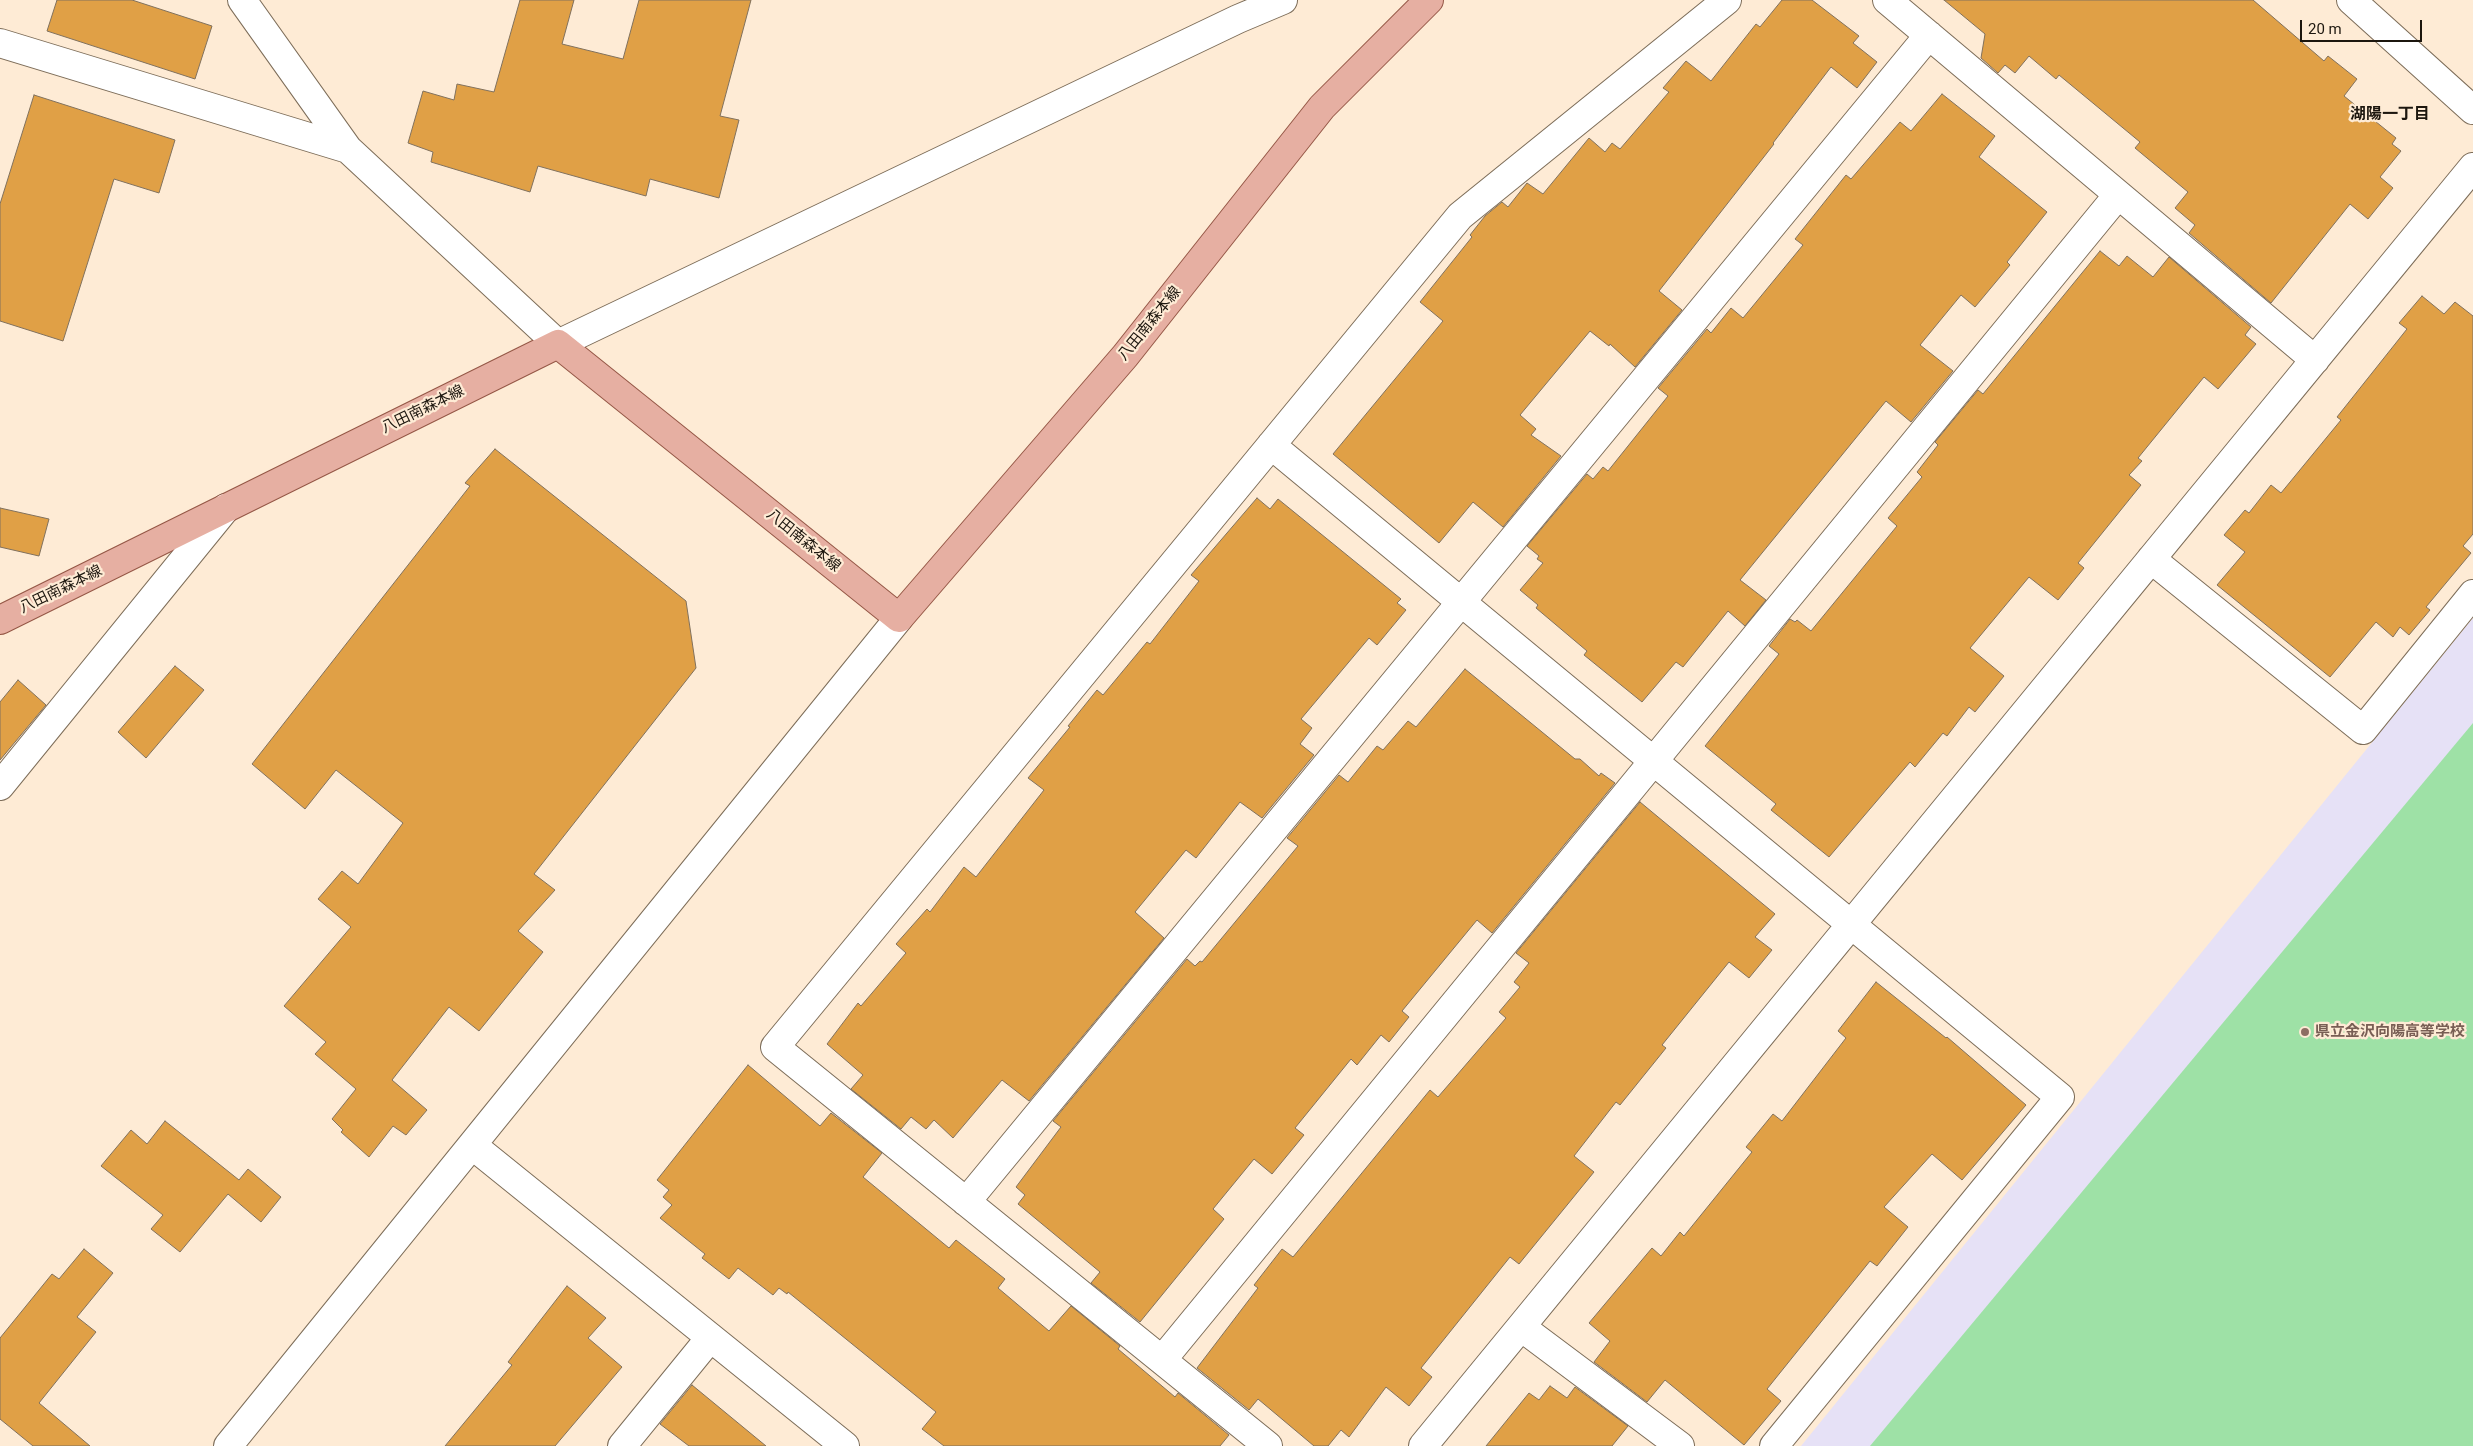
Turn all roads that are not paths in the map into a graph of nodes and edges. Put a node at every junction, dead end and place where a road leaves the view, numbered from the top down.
1 (242, 0) edge
2 (1283, 0) edge
3 (1429, 0) edge
4 (1727, 0) edge
5 (1887, 0) edge
6 (2351, 0) edge
7 (1929, 35) junction
8 (0, 43) edge
9 (2473, 110) edge
10 (348, 148) junction
11 (2473, 167) edge
12 (2118, 195) junction
13 (558, 344) junction
14 (2314, 360) junction
15 (1271, 444) junction
16 (226, 508) junction
17 (2151, 558) junction
18 (2473, 594) edge
19 (1461, 601) junction
20 (899, 618) junction
21 (0, 620) edge
22 (1654, 761) junction
23 (0, 786) edge
24 (1852, 924) junction
25 (472, 1145) junction
26 (966, 1202) junction
27 (1521, 1327) junction
28 (710, 1338) junction
29 (1162, 1360) junction
30 (228, 1446) edge
31 (622, 1446) edge
32 (845, 1446) edge
33 (1268, 1446) edge
34 (1423, 1446) edge
35 (1680, 1446) edge
36 (1774, 1446) edge

1 - 10 street
2 - 13 street
3 - 20 main road, 八田南森本線
4 - 15 street
5 - 7 street
6 - 9 street
7 - 12 street
7 - 19 street
8 - 10 street
10 - 13 street
11 - 14 street
12 - 14 street
12 - 22 street
13 - 16 main road, 八田南森本線
13 - 20 main road, 八田南森本線
14 - 17 street
15 - 19 street
15 - 26 street
16 - 21 main road, 八田南森本線
16 - 23 street
17 - 18 street
17 - 24 street
19 - 22 street
19 - 26 street
20 - 25 street
22 - 24 street
22 - 29 street
24 - 27 street
24 - 36 street
25 - 28 street
25 - 30 street
26 - 29 street
27 - 34 street
27 - 35 street
28 - 31 street
28 - 32 street
29 - 33 street

